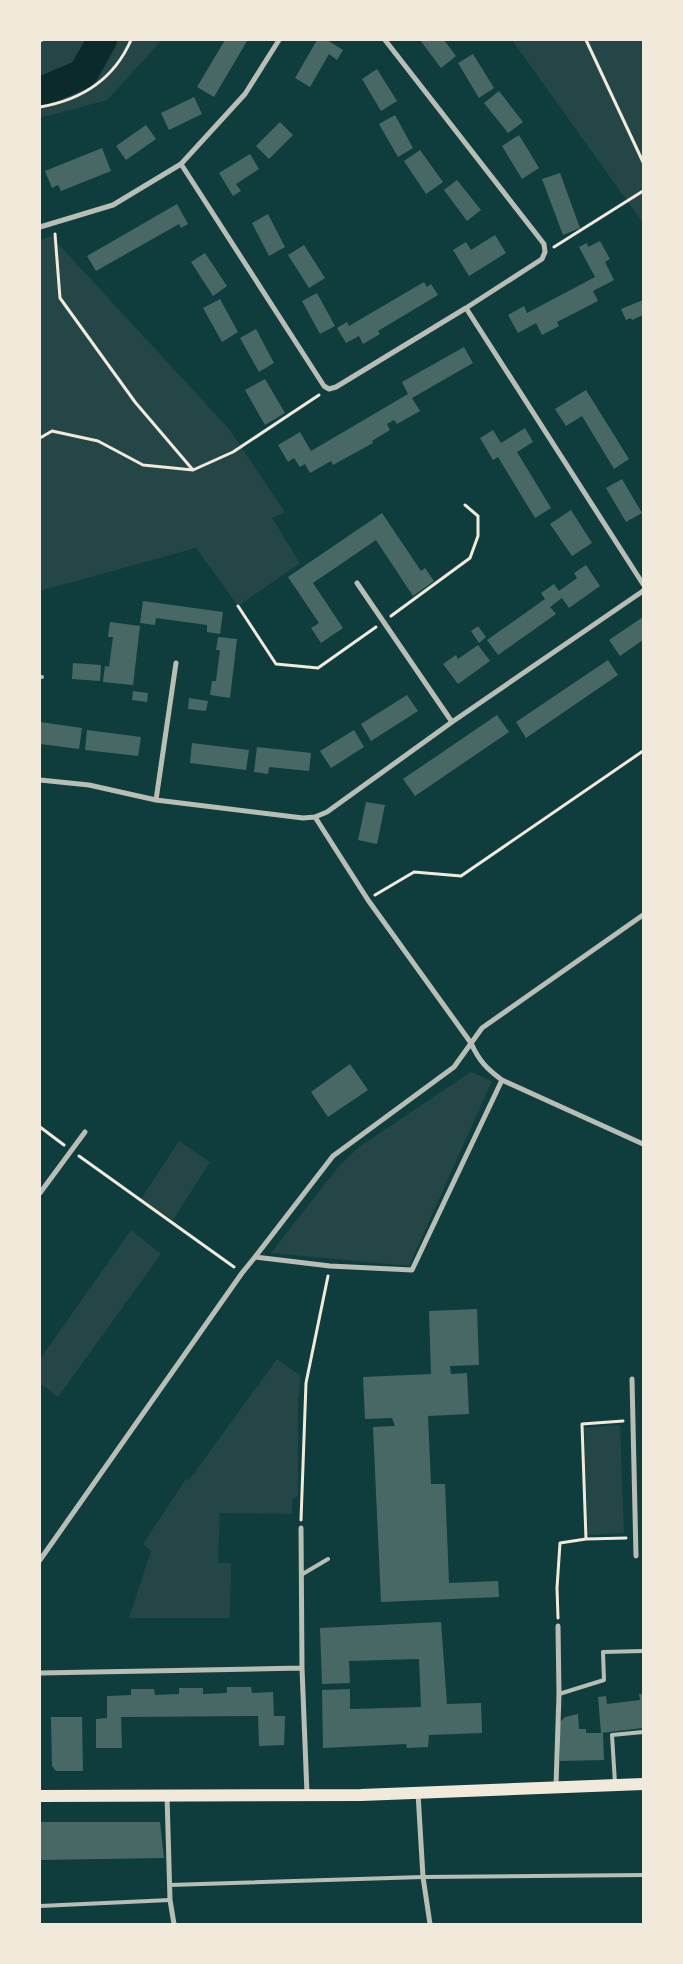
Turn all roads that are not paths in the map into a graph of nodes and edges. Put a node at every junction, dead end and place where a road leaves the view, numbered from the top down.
1 (279, 40) edge
2 (385, 40) edge
3 (181, 164) junction
4 (40, 227) edge
5 (466, 308) junction
6 (357, 583) dead end
7 (643, 584) edge
8 (643, 592) edge
9 (176, 663) dead end
10 (452, 722) junction
11 (40, 780) edge
12 (156, 800) junction
13 (315, 818) junction
14 (643, 915) edge
15 (471, 1044) junction
16 (502, 1080) junction
17 (85, 1132) dead end
18 (643, 1144) edge
19 (40, 1193) edge
20 (255, 1257) junction
21 (632, 1379) dead end
22 (636, 1482) junction
23 (643, 1482) edge
24 (301, 1528) road end
25 (636, 1556) dead end
26 (328, 1559) dead end
27 (40, 1560) edge
28 (301, 1574) junction
29 (558, 1626) road end
30 (643, 1651) edge
31 (302, 1668) junction
32 (40, 1673) edge
33 (559, 1694) junction
34 (643, 1732) edge
35 (643, 1784) edge
36 (615, 1785) junction
37 (556, 1787) junction
38 (418, 1791) junction
39 (307, 1794) junction
40 (167, 1795) junction
41 (40, 1796) edge
42 (643, 1875) edge
43 (424, 1876) junction
44 (170, 1885) junction
45 (170, 1900) junction
46 (40, 1906) edge
47 (174, 1924) edge
48 (430, 1924) edge

1 - 3 street
2 - 5 street
3 - 4 street
3 - 5 street
5 - 7 street
6 - 10 street
8 - 10 street
9 - 12 street
10 - 13 street
11 - 12 street
12 - 13 street
13 - 15 street
14 - 15 street
15 - 16 street
15 - 20 street
16 - 18 street
16 - 20 street
17 - 19 street
20 - 27 street
21 - 22 street
22 - 23 street
22 - 25 street
24 - 28 street
26 - 28 lane
28 - 31 street
29 - 33 street
30 - 33 lane
31 - 32 street
31 - 39 street
33 - 37 street
34 - 36 lane
35 - 36 main road
36 - 37 main road
37 - 38 main road
38 - 39 main road
38 - 43 street
39 - 40 main road
40 - 41 main road
40 - 44 street
42 - 43 lane
43 - 44 lane
43 - 48 street
44 - 45 street
45 - 46 lane
45 - 47 street

